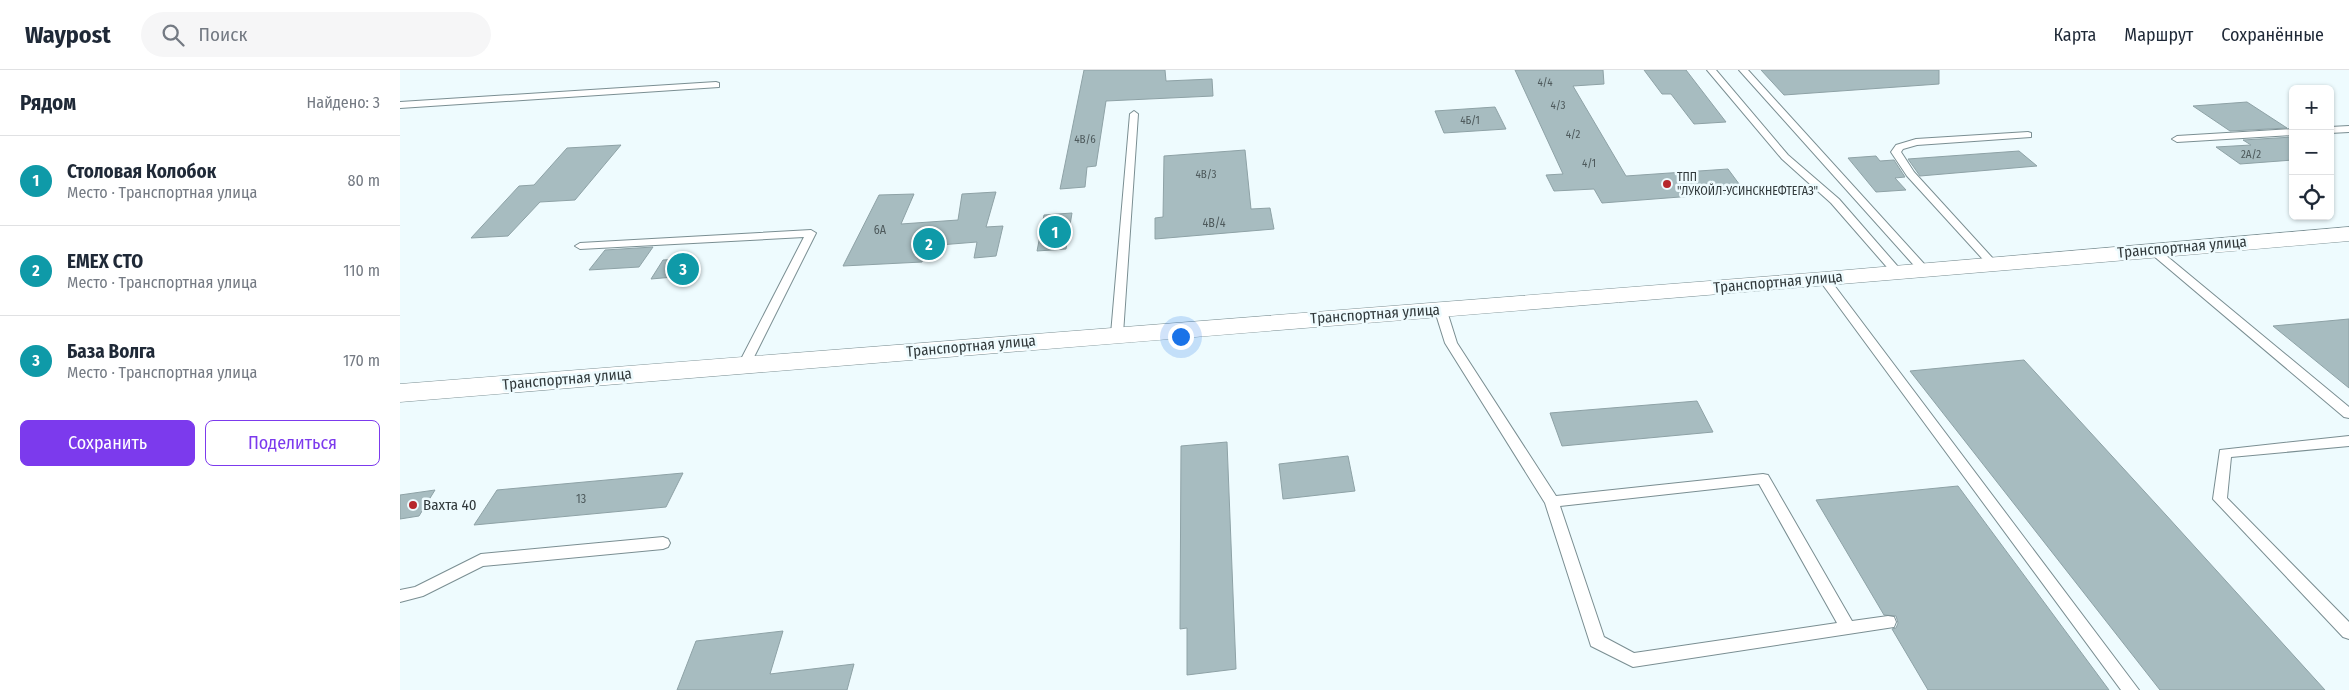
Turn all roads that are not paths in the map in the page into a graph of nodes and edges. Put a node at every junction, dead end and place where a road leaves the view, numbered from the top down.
1 (1711, 70) edge
2 (1743, 70) edge
3 (716, 85) dead end
4 (400, 105) edge
5 (1134, 114) dead end
6 (2349, 129) edge
7 (2334, 130) edge
8 (2289, 132) edge
9 (2028, 136) dead end
10 (2177, 139) dead end
11 (2349, 234) edge
12 (580, 246) dead end
13 (2152, 250) junction
14 (1993, 264) junction
15 (1923, 269) junction
16 (1896, 271) junction
17 (1824, 279) junction
18 (1440, 308) junction
19 (1117, 334) junction
20 (744, 365) junction
21 (400, 393) edge
22 (2349, 414) edge
23 (2349, 440) edge
24 (1552, 502) junction
25 (663, 543) dead end
26 (400, 596) edge
27 (1888, 622) dead end
28 (1848, 628) junction
29 (2349, 632) edge
30 (2131, 690) edge

1 - 16 lane
2 - 15 lane
3 - 4 lane
5 - 19 lane
6 - 7 lane
8 - 10 lane
9 - 14 lane
11 - 13 street, Транспортная улица
12 - 20 lane
13 - 14 street, Транспортная улица
13 - 22 lane
14 - 15 street, Транспортная улица
15 - 16 street, Транспортная улица
16 - 17 street, Транспортная улица
17 - 18 street, Транспортная улица
17 - 30 lane
18 - 19 street, Транспортная улица
18 - 24 lane
19 - 20 street, Транспортная улица
20 - 21 street, Транспортная улица
23 - 29 lane
24 - 28 lane
24 - 28 lane
25 - 26 lane
27 - 28 lane

